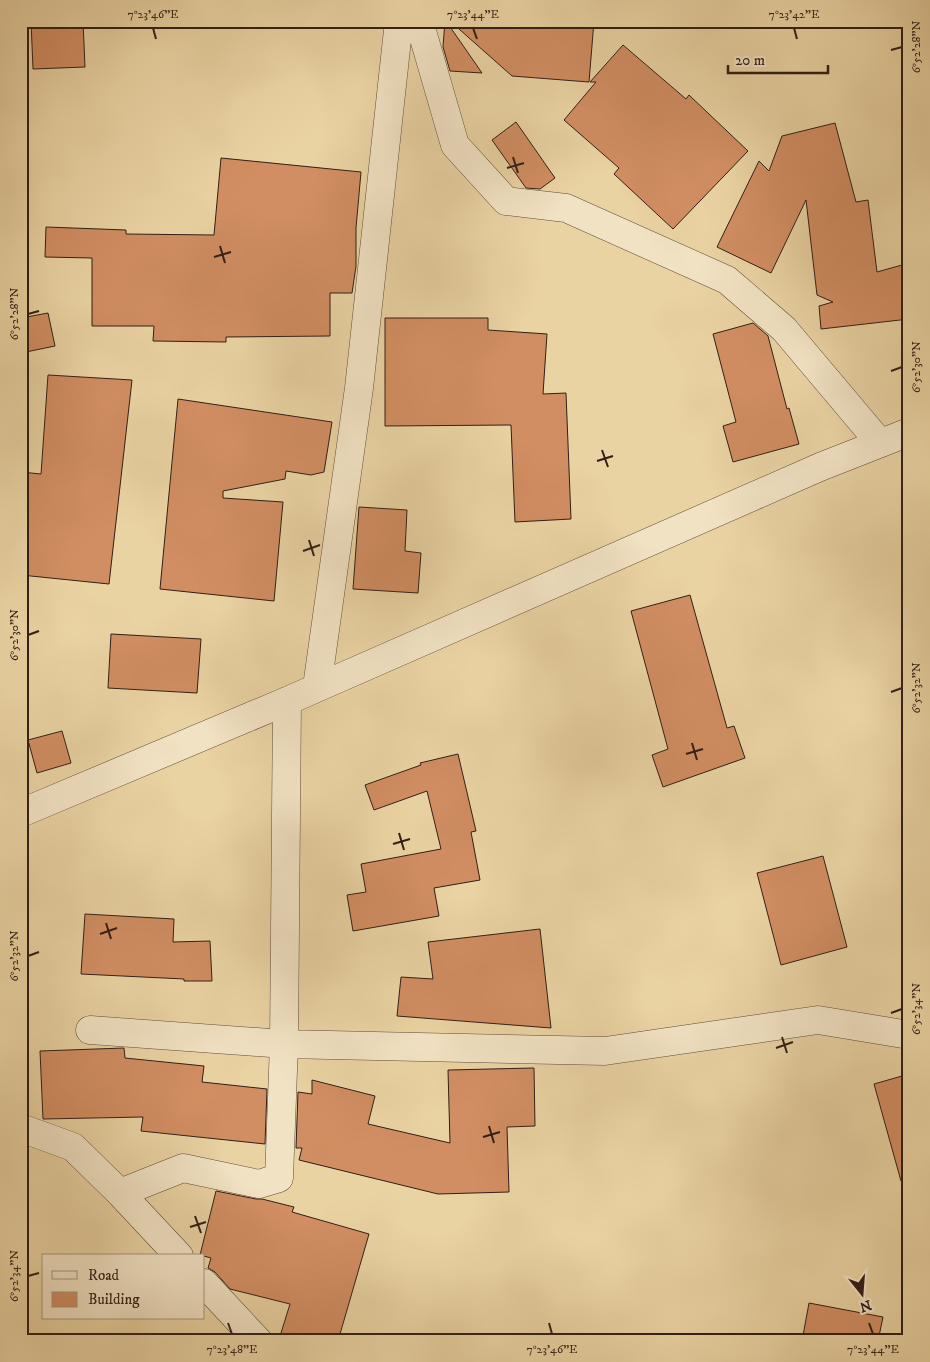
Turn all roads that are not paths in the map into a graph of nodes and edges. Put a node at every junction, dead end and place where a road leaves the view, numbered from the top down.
1 (399, 21) edge
2 (418, 21) edge
3 (909, 432) edge
4 (880, 443) junction
5 (318, 687) junction
6 (287, 701) junction
7 (21, 813) edge
8 (90, 1030) dead end
9 (909, 1035) edge
10 (284, 1044) junction
11 (21, 1128) edge
12 (120, 1193) junction
13 (177, 1254) edge
14 (205, 1284) edge
15 (258, 1341) edge

1 - 5 street
2 - 4 street
3 - 4 street
4 - 5 street
5 - 6 street
6 - 7 street
6 - 10 street
8 - 10 street
9 - 10 street
10 - 12 street
11 - 12 street
12 - 13 street
14 - 15 street

